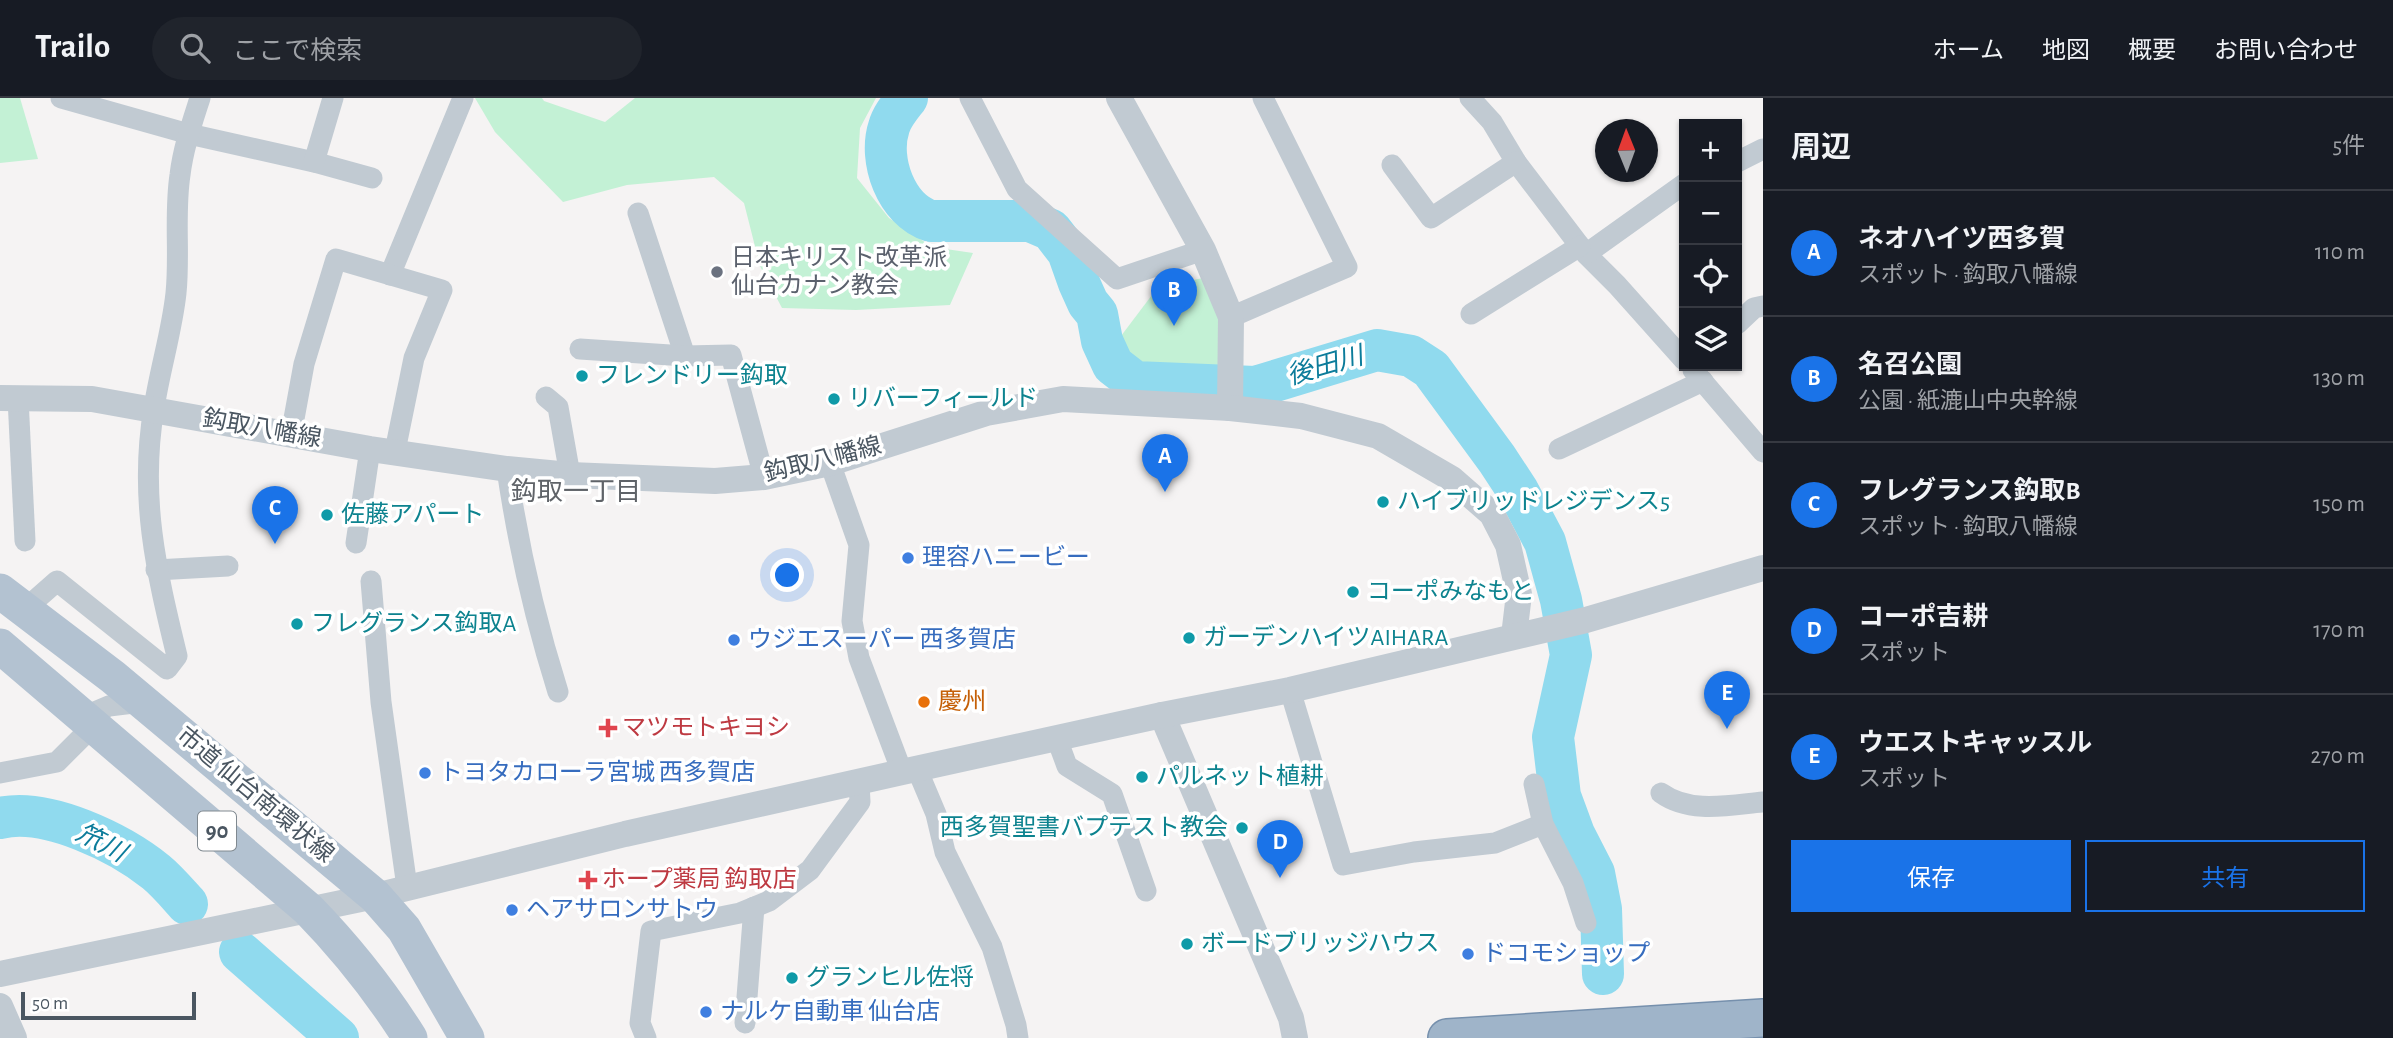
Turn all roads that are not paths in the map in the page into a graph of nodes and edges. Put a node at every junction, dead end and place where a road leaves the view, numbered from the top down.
1 (61, 98) edge
2 (201, 98) edge
3 (333, 98) edge
4 (463, 98) edge
5 (970, 98) edge
6 (1119, 98) edge
7 (1264, 98) edge
8 (1470, 98) edge
9 (189, 134) junction
10 (1763, 149) edge
11 (1742, 160) edge
12 (314, 162) junction
13 (1516, 162) junction
14 (1392, 164) dead end
15 (372, 178) dead end
16 (1679, 187) edge
17 (638, 213) dead end
18 (1203, 250) junction
19 (1583, 250) junction
20 (390, 275) junction
21 (1763, 306) edge
22 (1471, 314) dead end
23 (1231, 317) junction
24 (1742, 319) edge
25 (579, 349) dead end
26 (1679, 353) edge
27 (685, 356) junction
28 (1687, 371) edge
29 (1695, 371) edge
30 (546, 397) dead end
31 (9, 398) edge
32 (1230, 402) junction
33 (153, 410) junction
34 (291, 435) junction
35 (1559, 449) dead end
36 (383, 450) junction
37 (1763, 452) edge
38 (830, 463) junction
39 (507, 469) junction
40 (570, 475) junction
41 (764, 477) junction
42 (25, 541) dead end
43 (356, 543) dead end
44 (228, 566) dead end
45 (156, 570) junction
46 (1760, 575) edge
47 (372, 581) dead end
48 (12, 601) edge
49 (1514, 636) junction
50 (0, 646) edge
51 (1290, 690) junction
52 (558, 692) dead end
53 (142, 702) junction
54 (1162, 715) junction
55 (88, 721) junction
56 (1057, 739) junction
57 (909, 771) junction
58 (0, 773) edge
59 (859, 783) junction
60 (1534, 784) dead end
61 (1661, 793) dead end
62 (1763, 802) edge
63 (1543, 824) junction
64 (1146, 891) dead end
65 (391, 892) junction
66 (754, 907) junction
67 (308, 909) junction
68 (1586, 923) dead end
69 (0, 974) edge
70 (0, 1006) edge
71 (1763, 1018) edge
72 (745, 1023) dead end
73 (14, 1038) edge
74 (410, 1038) edge
75 (467, 1038) edge
76 (646, 1038) edge
77 (1017, 1038) edge
78 (1295, 1038) edge
79 (1447, 1038) edge

1 - 9 street
2 - 9 street
3 - 12 street
4 - 20 street
5 - 18 street
6 - 18 street
7 - 23 street
8 - 13 street
9 - 12 street
9 - 33 street
10 - 11 street
12 - 15 street
13 - 14 street
13 - 19 street
16 - 19 street
17 - 27 street
18 - 23 street
19 - 22 street
19 - 26 street
20 - 34 street
20 - 36 street
21 - 24 street
23 - 32 street
25 - 27 street
27 - 41 street
28 - 35 street
29 - 37 street
30 - 40 street
31 - 33 street, 鈎取八幡線
31 - 42 street
32 - 38 street, 鈎取八幡線
32 - 49 street, 鈎取八幡線
33 - 34 street, 鈎取八幡線
33 - 45 street
34 - 36 street, 鈎取八幡線
36 - 39 street, 鈎取八幡線
36 - 43 street
38 - 41 street, 鈎取八幡線
38 - 57 street
39 - 40 street, 鈎取八幡線
39 - 52 street
40 - 41 street, 鈎取八幡線
44 - 45 street
45 - 48 street
46 - 49 street
47 - 65 street
48 - 53 main road, 市道 仙台南環状線 / 90
49 - 51 street
50 - 55 main road, 90
51 - 54 street
51 - 63 street
53 - 55 street
53 - 65 main road, 市道 仙台南環状線 / 90
54 - 56 street
54 - 78 street
55 - 58 street
55 - 67 main road, 90
56 - 57 street
56 - 64 street
57 - 59 street
57 - 77 street
59 - 65 street
59 - 66 street
60 - 63 street
61 - 62 street
63 - 68 street
65 - 67 street
65 - 75 main road, 市道 仙台南環状線 / 90
66 - 72 street
66 - 76 street
67 - 69 street
67 - 74 main road, 90
70 - 73 street
71 - 79 highway

